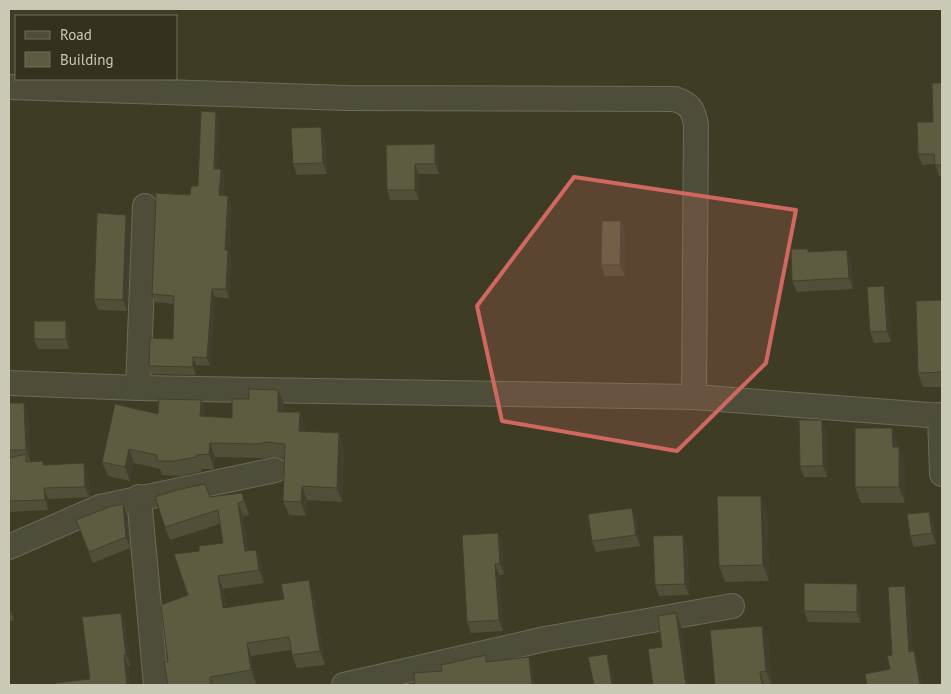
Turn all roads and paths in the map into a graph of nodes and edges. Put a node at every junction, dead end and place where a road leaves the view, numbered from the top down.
1 (9, 87) edge
2 (145, 206) dead end
3 (9, 383) edge
4 (138, 388) junction
5 (694, 397) junction
6 (941, 415) edge
7 (275, 470) dead end
8 (942, 474) edge
9 (139, 497) junction
10 (9, 547) edge
11 (732, 606) dead end
12 (156, 685) edge
13 (344, 685) edge

1 - 5 street
2 - 4 street
3 - 4 street
4 - 5 street
5 - 6 street
6 - 8 street
7 - 9 street
9 - 10 street
9 - 12 street
11 - 13 street

